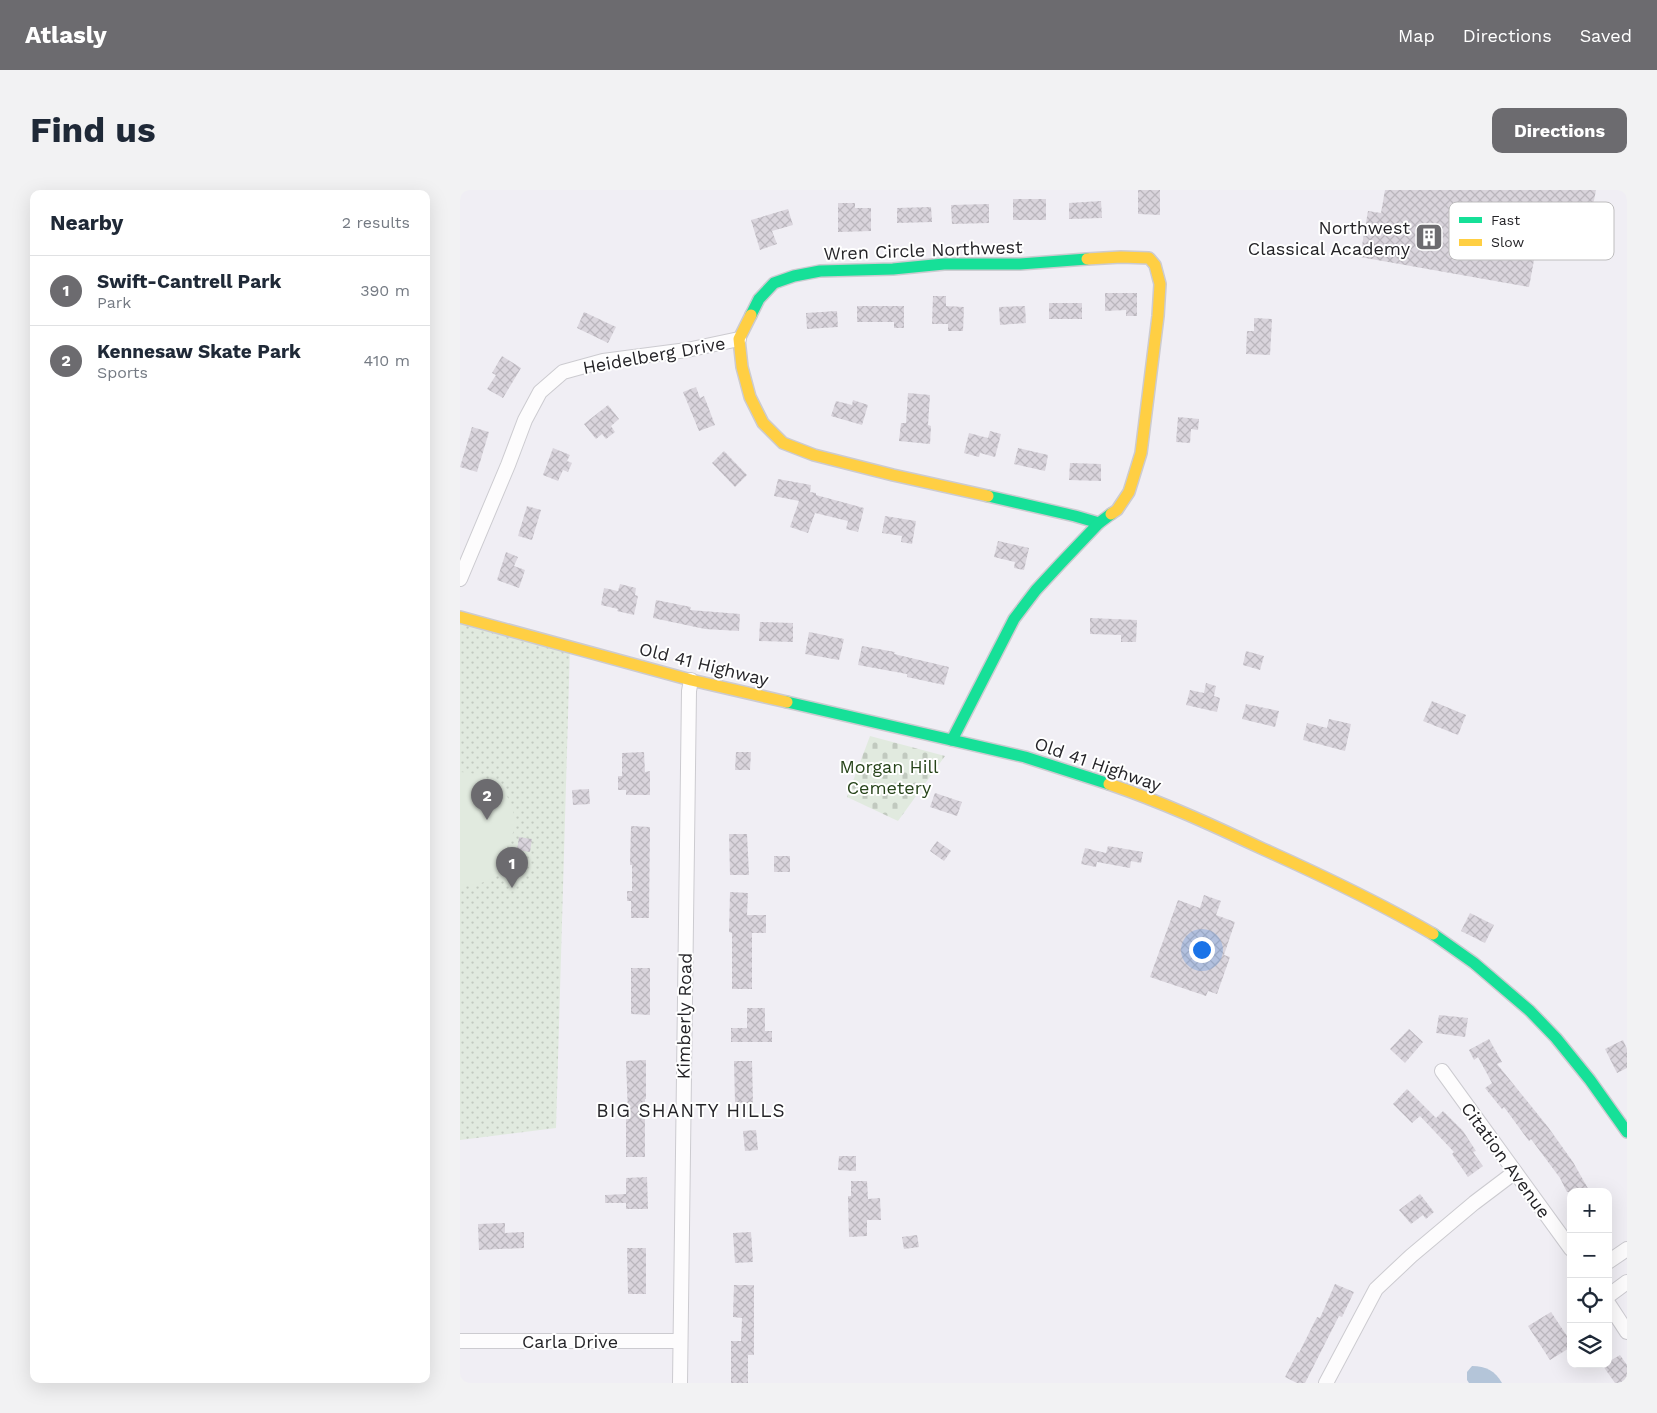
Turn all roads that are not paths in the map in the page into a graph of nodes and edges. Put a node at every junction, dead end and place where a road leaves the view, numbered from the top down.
1 (739, 339) junction
2 (1099, 523) junction
3 (460, 579) edge
4 (460, 616) edge
5 (691, 680) junction
6 (952, 740) junction
7 (1442, 1071) dead end
8 (1627, 1132) edge
9 (1515, 1172) junction
10 (1567, 1244) edge
11 (1627, 1249) edge
12 (1612, 1259) edge
13 (1627, 1282) edge
14 (1612, 1293) edge
15 (1612, 1309) edge
16 (1627, 1332) edge
17 (460, 1341) edge
18 (680, 1341) junction
19 (680, 1383) edge
20 (1326, 1383) edge

1 - 2 street
1 - 2 street, Wren Circle Northwest
1 - 3 street, Heidelberg Drive
2 - 6 street
4 - 5 street, Old 41 Highway
5 - 6 street, Old 41 Highway
5 - 18 street, Kimberly Road
6 - 8 street, Old 41 Highway
7 - 9 street, Citation Avenue
9 - 10 street, Citation Avenue
9 - 20 street
11 - 12 street
13 - 14 street
15 - 16 street
17 - 18 street, Carla Drive
18 - 19 street, Kimberly Road

